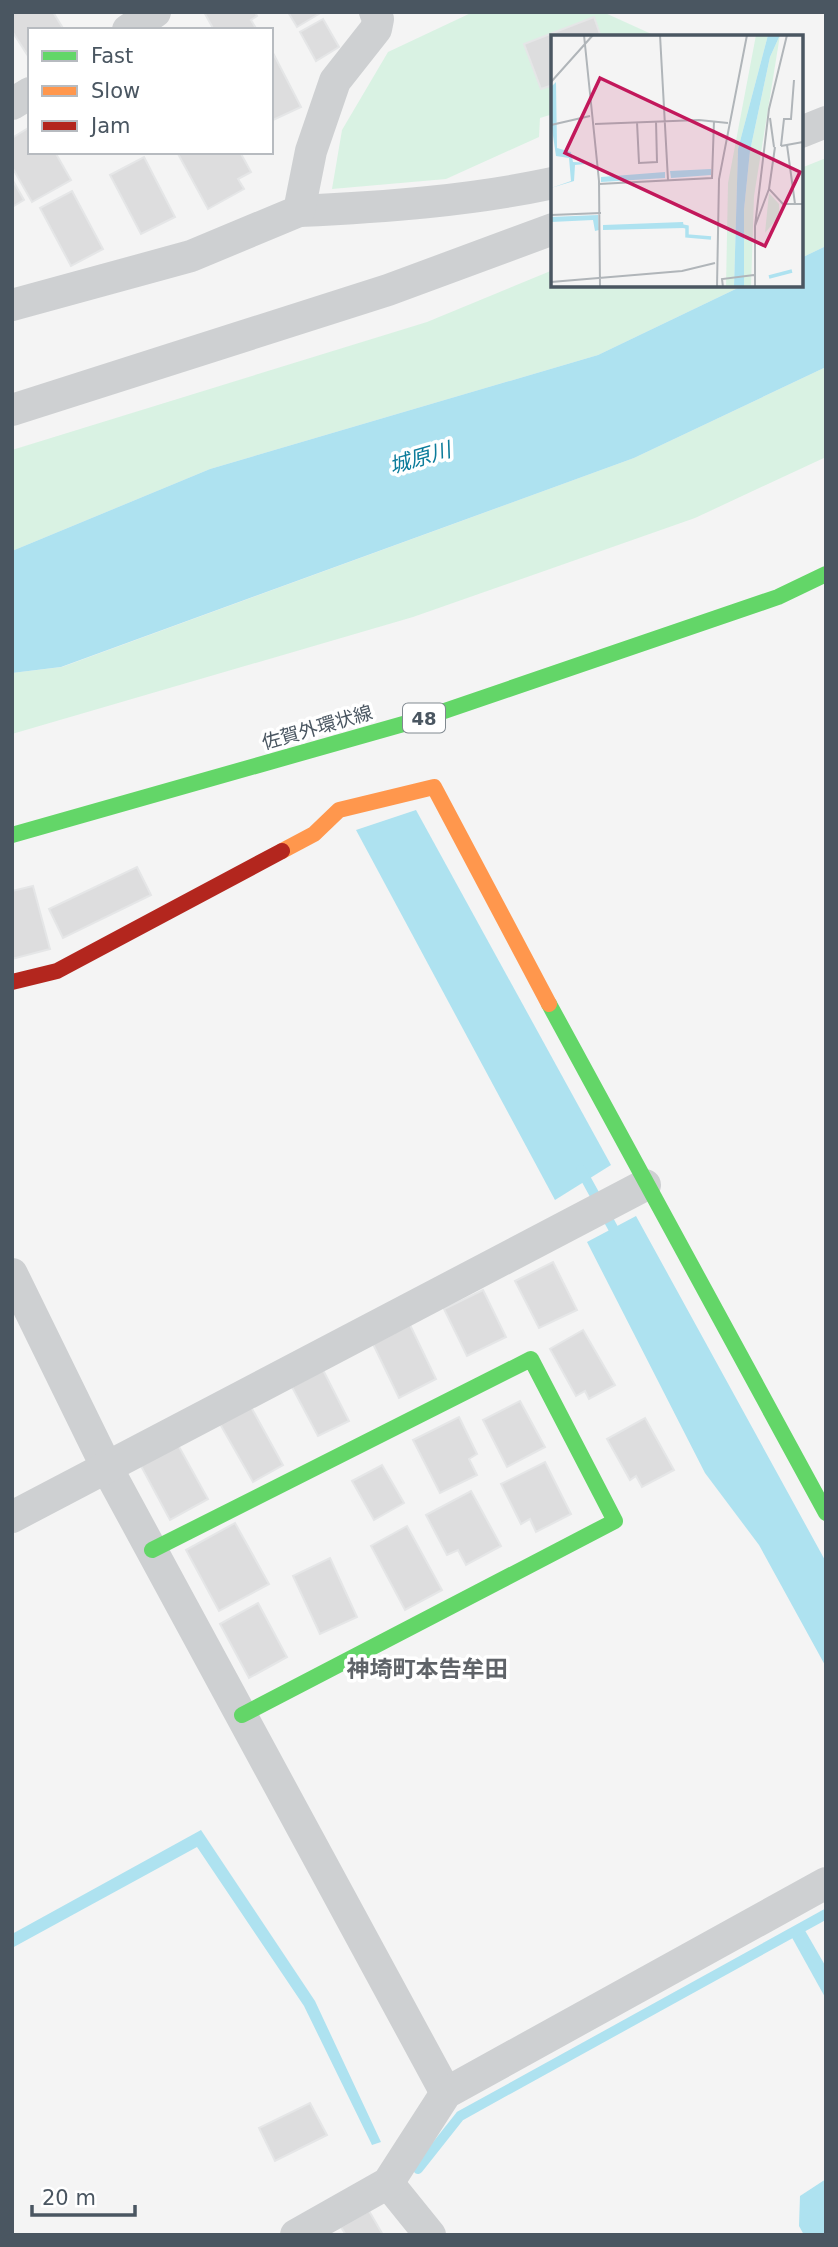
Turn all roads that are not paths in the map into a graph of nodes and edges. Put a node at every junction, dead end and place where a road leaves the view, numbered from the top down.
1 (155, 12) edge
2 (375, 12) edge
3 (131, 28) edge
4 (28, 94) edge
5 (12, 104) edge
6 (826, 122) edge
7 (803, 131) edge
8 (551, 183) edge
9 (299, 211) junction
10 (551, 230) edge
11 (12, 305) edge
12 (12, 410) edge
13 (826, 574) edge
14 (12, 835) edge
15 (12, 982) edge
16 (645, 1185) junction
17 (12, 1274) edge
18 (106, 1466) junction
19 (826, 1514) edge
20 (12, 1517) edge
21 (152, 1550) junction
22 (242, 1715) junction
23 (826, 1883) edge
24 (446, 2093) junction
25 (388, 2183) junction
26 (296, 2235) edge
27 (430, 2235) edge

1 - 3 street
2 - 9 street
4 - 5 street
6 - 7 street
8 - 9 street
9 - 11 street
10 - 12 street
13 - 14 street, 佐賀外環状線 / 48
15 - 16 street
16 - 18 street
16 - 19 street
17 - 18 street
18 - 20 street
18 - 21 street
21 - 22 street
21 - 22 street
22 - 24 street
23 - 24 street
24 - 25 street
25 - 26 street
25 - 27 street

